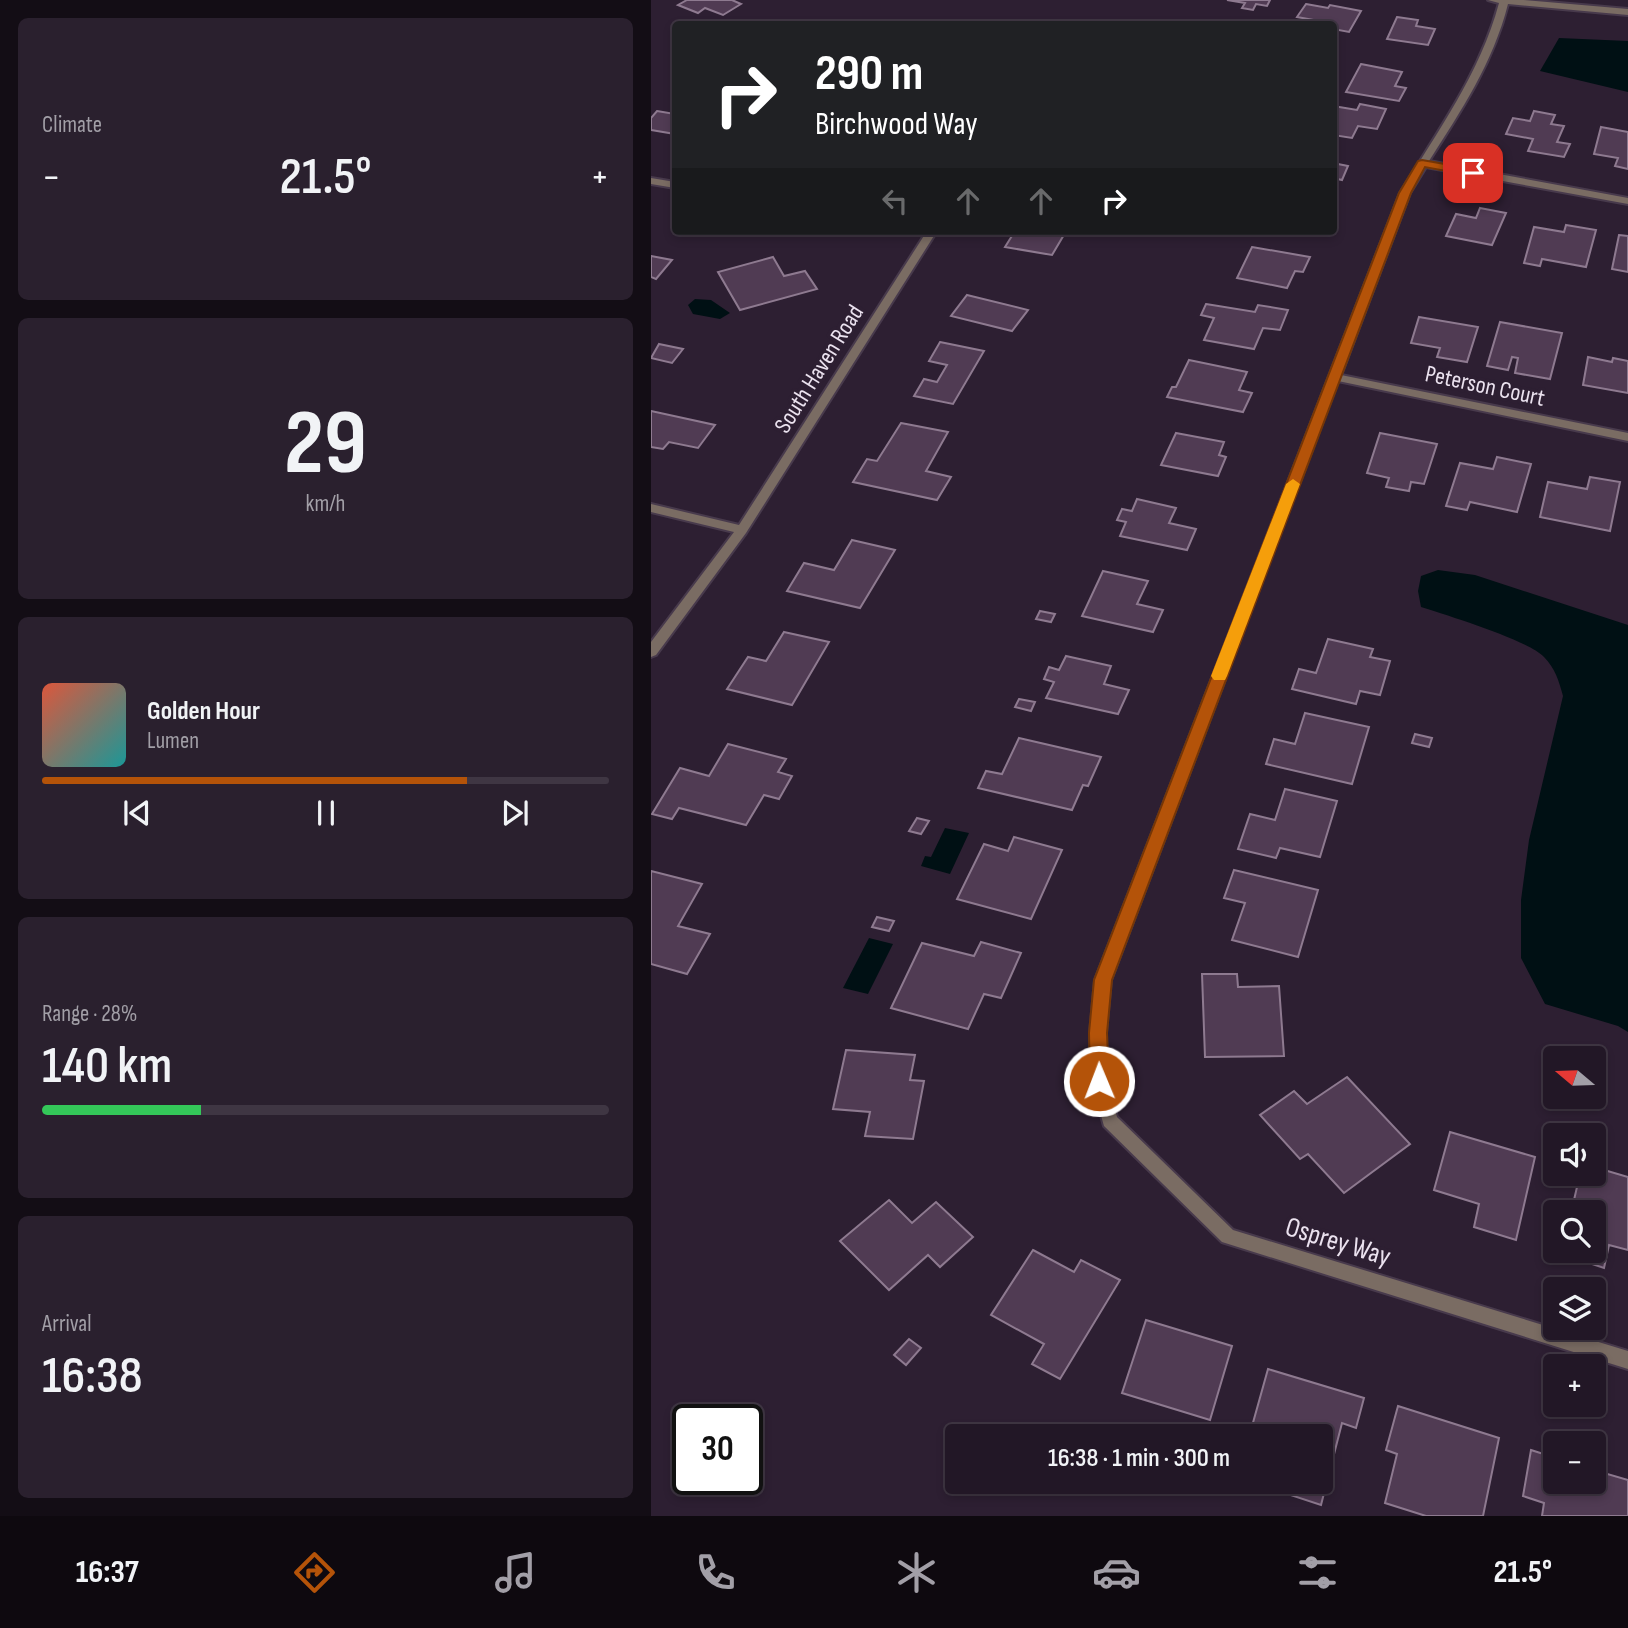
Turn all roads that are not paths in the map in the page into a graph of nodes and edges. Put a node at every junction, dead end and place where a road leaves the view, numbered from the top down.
1 (1499, 1) edge
2 (1628, 12) edge
3 (1422, 163) junction
4 (651, 181) edge
5 (672, 184) edge
6 (1628, 201) edge
7 (926, 235) edge
8 (1334, 377) junction
9 (1628, 437) edge
10 (651, 508) edge
11 (742, 530) junction
12 (651, 652) edge
13 (1628, 1360) edge

1 - 2 street
1 - 3 street, Osprey Way
3 - 6 street
3 - 8 street, Osprey Way
4 - 5 street
7 - 11 street, South Haven Road
8 - 9 street, Peterson Court
8 - 13 street, Osprey Way
10 - 11 street
11 - 12 street, South Haven Road

